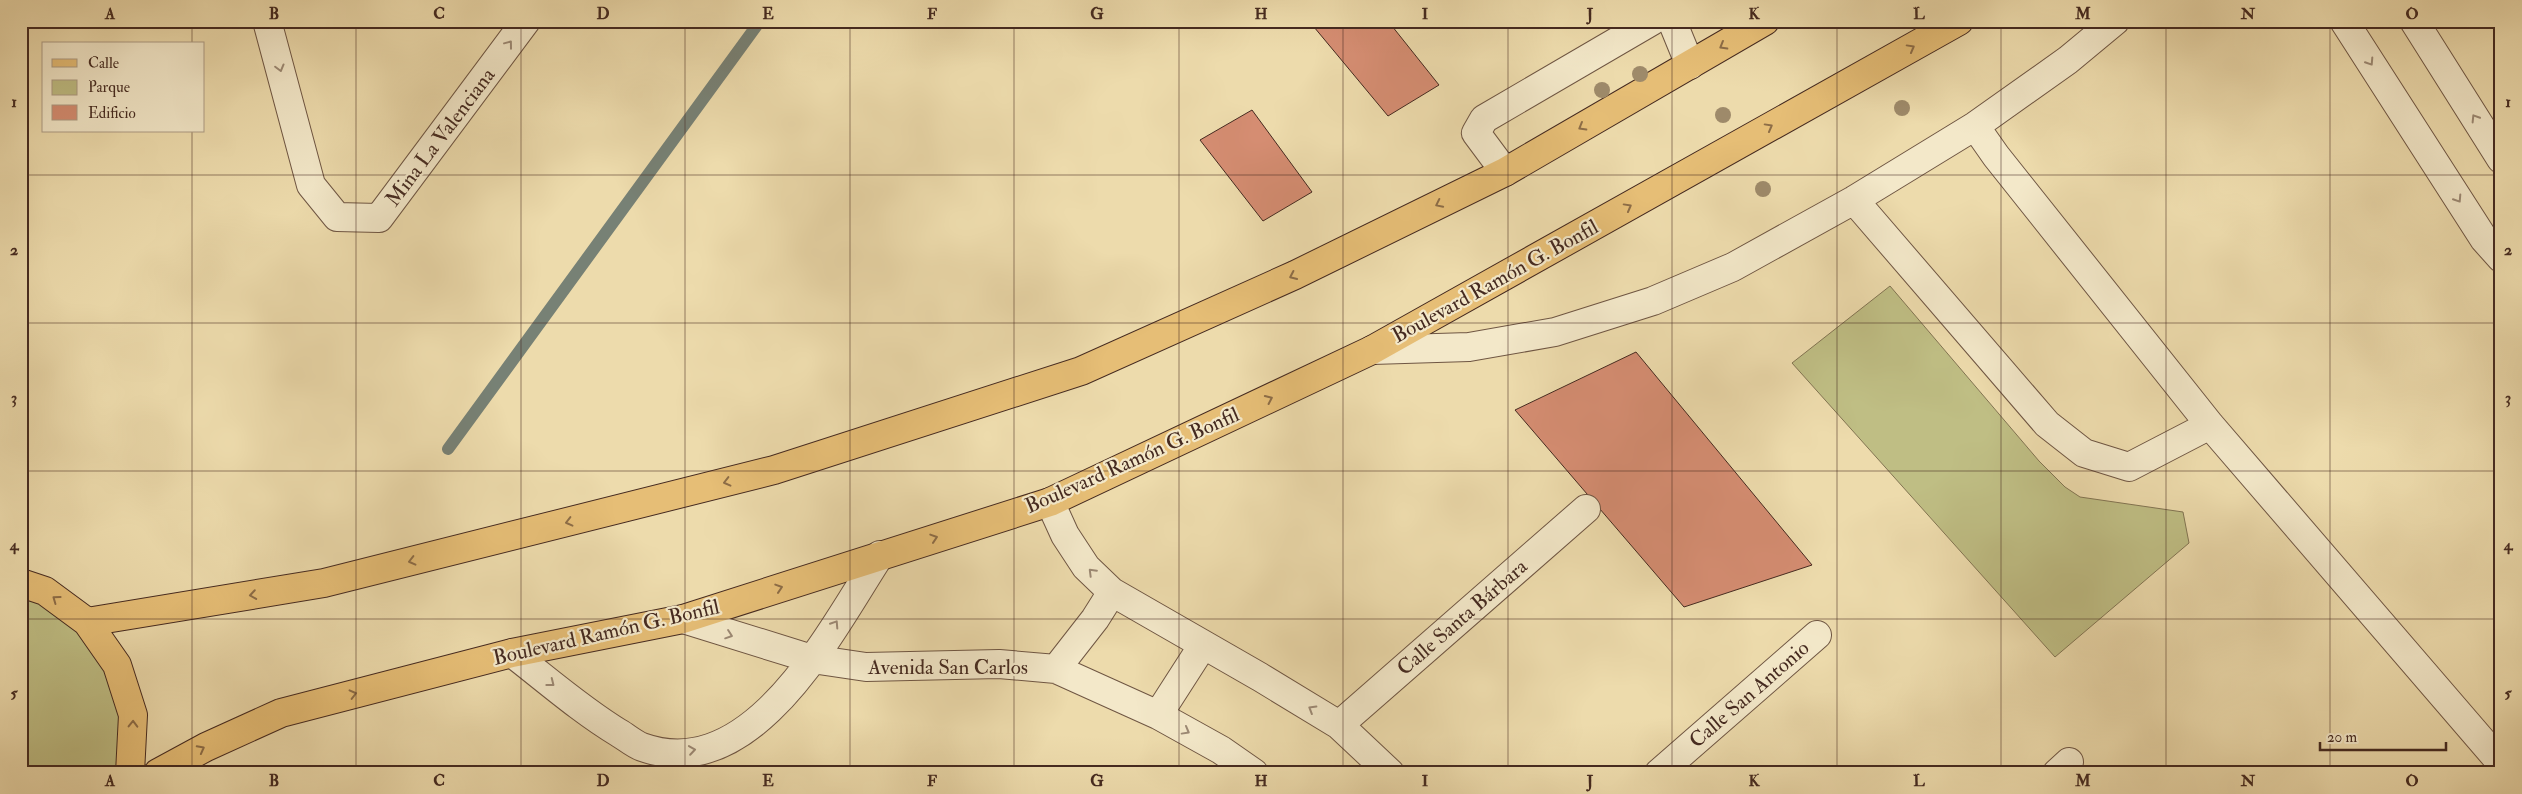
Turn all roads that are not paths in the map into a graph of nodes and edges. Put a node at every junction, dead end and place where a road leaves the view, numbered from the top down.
1 (267, 21) edge
2 (526, 21) edge
3 (1652, 21) edge
4 (1672, 21) edge
5 (1765, 21) edge
6 (1959, 21) edge
7 (2115, 21) edge
8 (2344, 21) edge
9 (2414, 21) edge
10 (1690, 65) junction
11 (1975, 126) junction
12 (2501, 159) edge
13 (1504, 172) junction
14 (1854, 200) junction
15 (2501, 258) edge
16 (1372, 350) junction
17 (2210, 425) junction
18 (1050, 502) junction
19 (1586, 509) dead end
20 (880, 555) junction
21 (21, 583) edge
22 (1112, 592) junction
23 (683, 619) junction
24 (87, 622) junction
25 (1817, 634) dead end
26 (1203, 645) junction
27 (512, 653) junction
28 (812, 660) junction
29 (1056, 669) junction
30 (1158, 715) junction
31 (1339, 725) junction
32 (2501, 764) edge
33 (130, 773) edge
34 (158, 773) edge
35 (1254, 773) edge
36 (1390, 773) edge
37 (1659, 773) edge

1 -> 2 street, Mina La Valenciana
3 - 13 street
4 - 10 street
5 -> 10 main road
16 -> 6 main road, Boulevard Ramón G. Bonfil
7 - 11 street
8 -> 15 street
12 -> 9 street
10 -> 13 main road
11 - 14 street
11 - 17 street
13 -> 24 main road
14 - 16 street
14 - 17 street
18 -> 16 main road, Boulevard Ramón G. Bonfil
17 - 32 street
20 -> 18 main road, Boulevard Ramón G. Bonfil
22 -> 18 street
19 - 31 street, Calle Santa Bárbara
23 -> 20 main road, Boulevard Ramón G. Bonfil
28 -> 20 street
24 -> 21 main road
22 - 26 street
22 - 29 street
23 - 27 main road, Boulevard Ramón G. Bonfil
23 -> 28 street, Avenida San Carlos
33 -> 24 main road
25 - 37 street, Calle San Antonio
26 - 30 street
31 -> 26 street
27 -> 28 street
34 -> 27 main road, Boulevard Ramón G. Bonfil
28 - 29 street, Avenida San Carlos
29 - 30 street, Avenida San Carlos
30 -> 35 street, Avenida San Carlos
31 - 36 street

